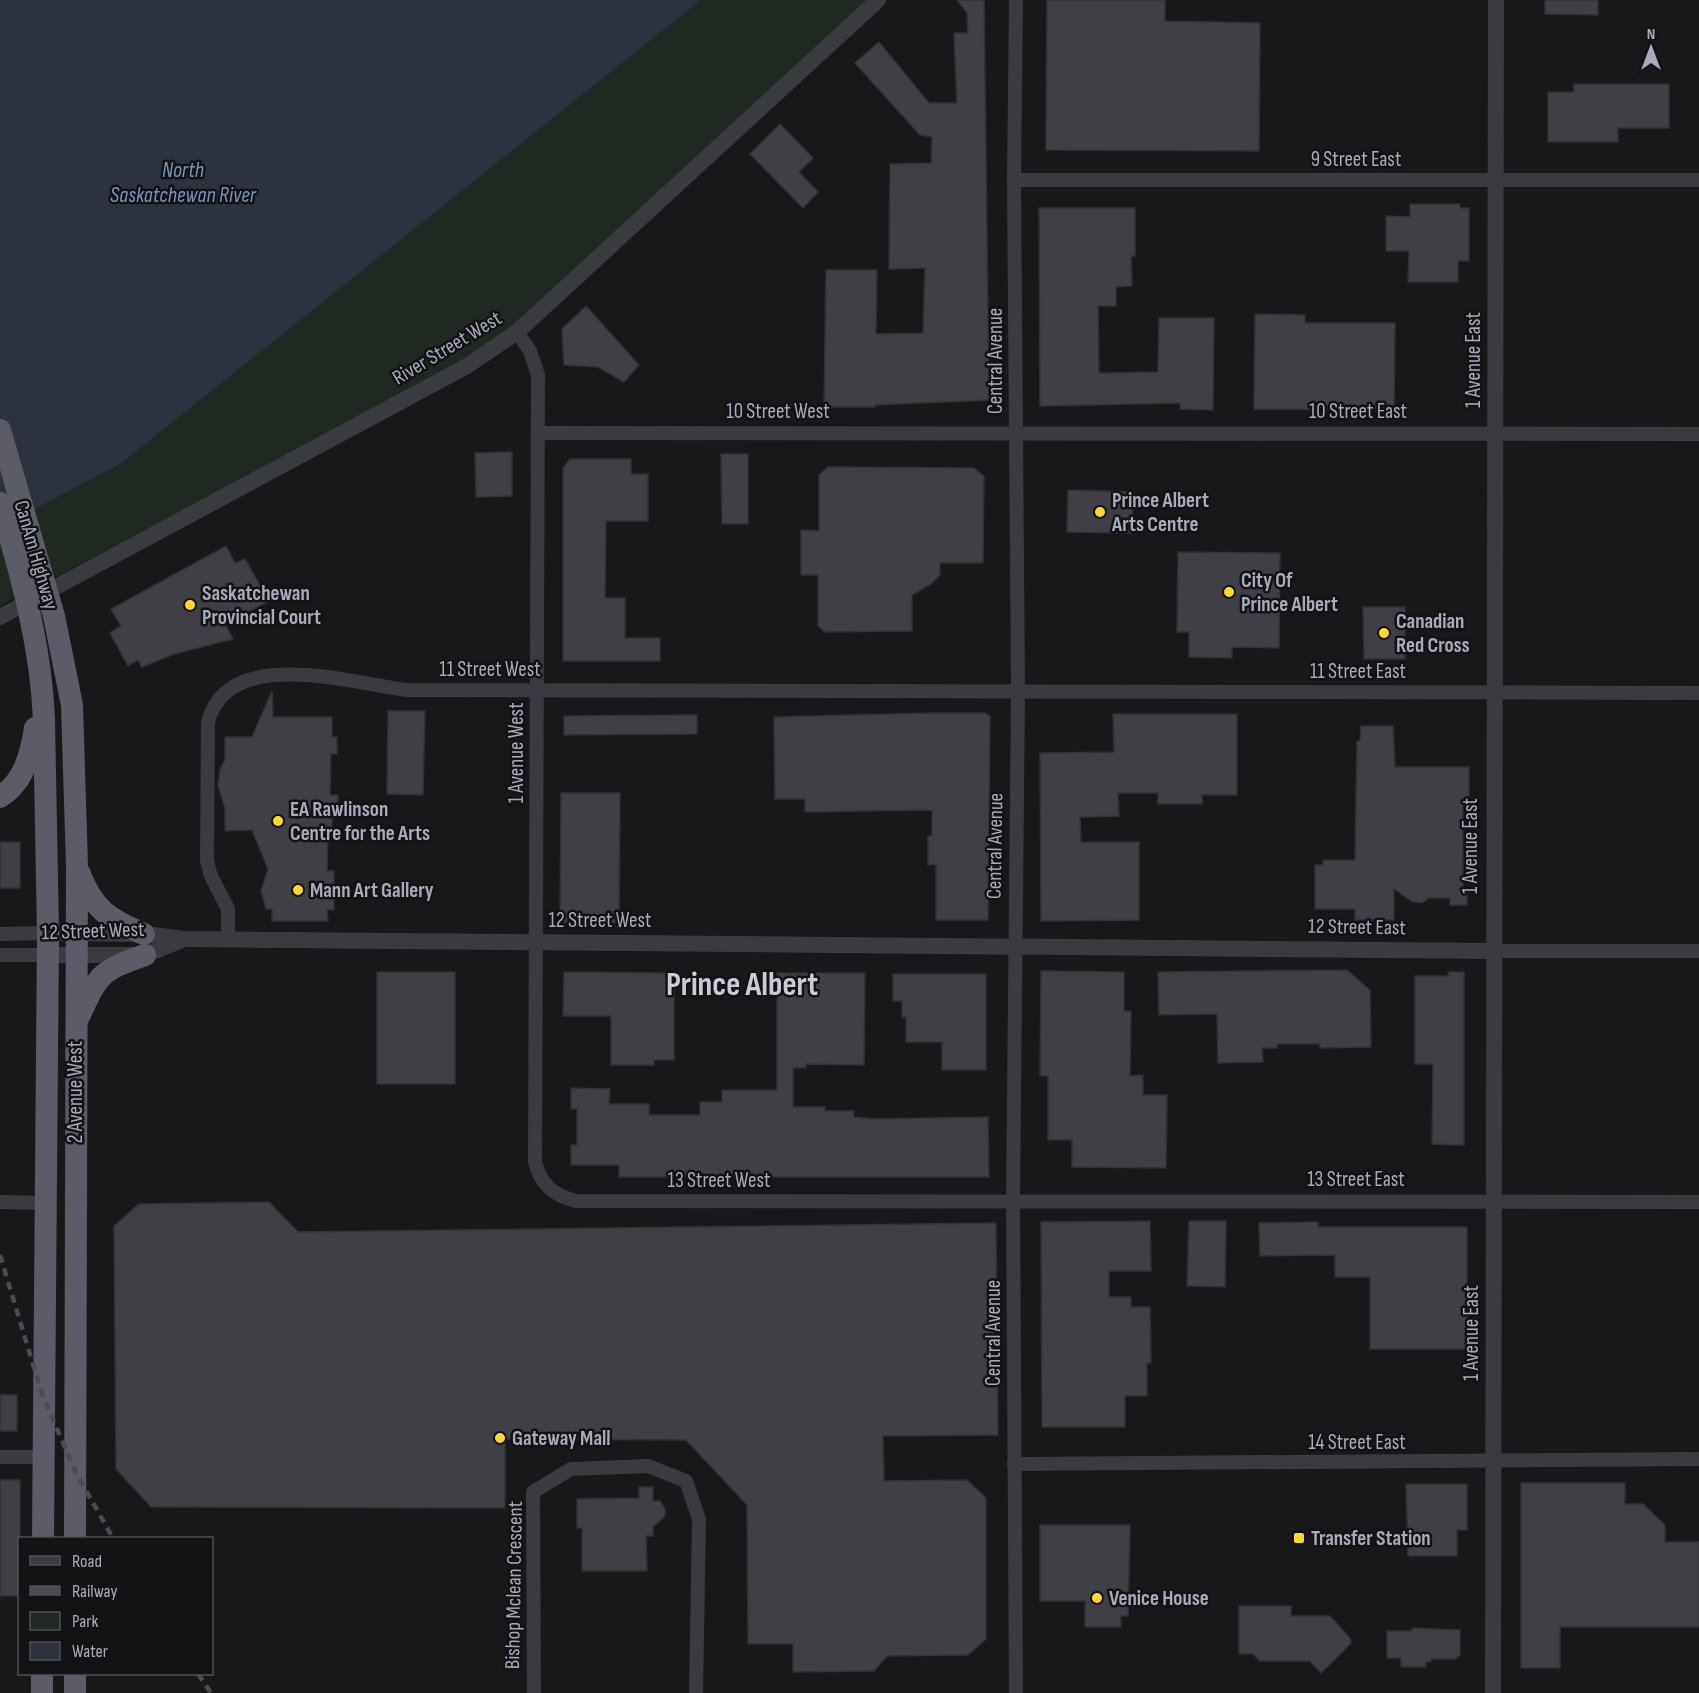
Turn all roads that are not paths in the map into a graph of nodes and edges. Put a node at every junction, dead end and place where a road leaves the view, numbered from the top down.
1 (878, 0) edge
2 (1016, 0) edge
3 (1496, 0) edge
4 (1496, 179) junction
5 (1014, 180) junction
6 (1699, 180) edge
7 (517, 332) junction
8 (0, 430) edge
9 (1016, 431) junction
10 (540, 433) junction
11 (1495, 433) junction
12 (1699, 434) edge
13 (0, 503) edge
14 (0, 617) edge
15 (62, 646) joint
16 (38, 654) junction
17 (538, 690) junction
18 (1018, 691) junction
19 (1493, 693) junction
20 (1699, 693) edge
21 (0, 796) edge
22 (77, 866) junction
23 (0, 934) edge
24 (228, 939) junction
25 (535, 942) junction
26 (48, 944) junction
27 (75, 944) junction
28 (145, 944) junction
29 (1014, 946) junction
30 (1493, 951) junction
31 (1699, 951) edge
32 (0, 955) edge
33 (75, 1026) junction
34 (535, 1073) joint
35 (1013, 1200) junction
36 (1493, 1200) junction
37 (0, 1202) edge
38 (1699, 1202) edge
39 (46, 1203) junction
40 (0, 1457) edge
41 (44, 1457) junction
42 (1699, 1460) edge
43 (1493, 1462) junction
44 (1014, 1464) junction
45 (43, 1537) edge
46 (75, 1537) edge
47 (42, 1675) edge
48 (75, 1675) edge
49 (42, 1693) edge
50 (75, 1693) edge
51 (534, 1693) edge
52 (696, 1693) edge
53 (1016, 1693) edge
54 (1493, 1693) edge

1 - 7 street, River Street West
2 - 5 street, Central Avenue
3 - 4 street, 1 Avenue East
4 - 5 street, 9 Street East
4 - 6 street, 9 Street East
4 - 11 street, 1 Avenue East
5 - 9 street, Central Avenue
7 - 10 street, 1 Avenue West
7 - 14 street, River Street West
8 - 15 highway, CanAm Highway
9 - 10 street, 10 Street West
9 - 11 street, 10 Street East
9 - 18 street, Central Avenue
10 - 17 street, 1 Avenue West
11 - 12 street, 10 Street East
11 - 19 street, 1 Avenue East
13 - 16 highway, CanAm Highway
15 - 22 highway, 2 Avenue West
16 - 21 highway
16 - 26 highway, 2 Avenue West
17 - 18 street, 11 Street West
17 - 24 street, 11 Street West
17 - 25 street, 1 Avenue West
18 - 19 street, 11 Street East
18 - 29 street, Central Avenue
19 - 20 street, 11 Street East
19 - 30 street, 1 Avenue East
22 - 27 highway, 2 Avenue West
22 - 28 highway
23 - 26 street, 12 Street West
24 - 25 street, 12 Street West
24 - 28 street, 12 Street West
25 - 29 street, 12 Street West
25 - 34 street, 1 Avenue West
26 - 27 street, 12 Street West
26 - 32 street, 12 Street West
26 - 39 highway, 2 Avenue West
27 - 28 street, 12 Street West
27 - 33 highway, 2 Avenue West
28 - 33 highway
29 - 30 street, 12 Street East
29 - 35 street, Central Avenue
30 - 31 street, 12 Street East
30 - 36 street, 1 Avenue East
33 - 46 highway, 2 Avenue West
34 - 35 street, 13 Street West
35 - 36 street, 13 Street East
35 - 44 street, Central Avenue
36 - 38 street, 13 Street East
36 - 43 street, 1 Avenue East
37 - 39 street
39 - 41 highway, 2 Avenue West
40 - 41 street
41 - 45 highway, 2 Avenue West
42 - 43 street, 14 Street East
43 - 44 street, 14 Street East
43 - 54 street, 1 Avenue East
44 - 53 street, Central Avenue
47 - 49 highway
48 - 50 highway
51 - 52 street, Bishop Mclean Crescent

